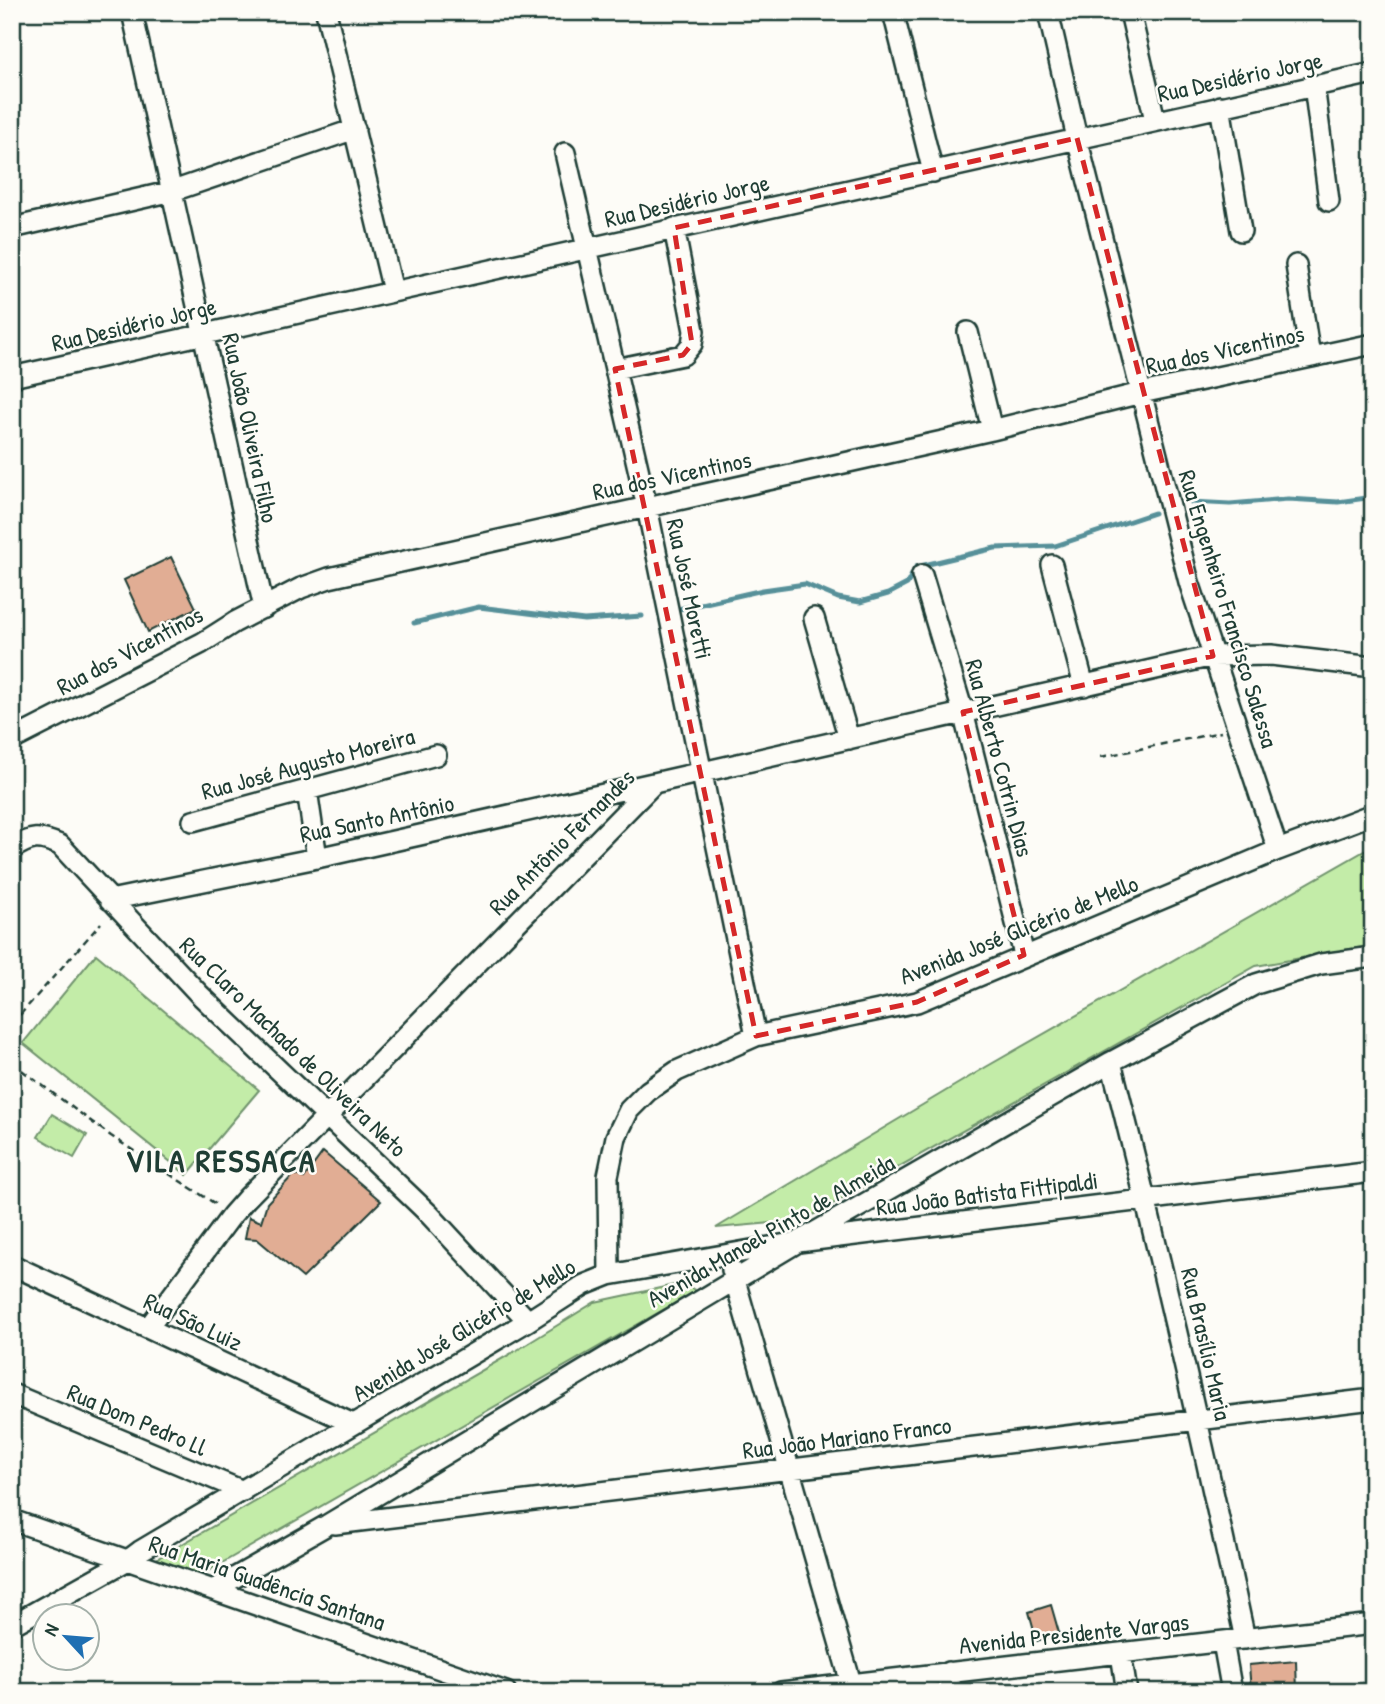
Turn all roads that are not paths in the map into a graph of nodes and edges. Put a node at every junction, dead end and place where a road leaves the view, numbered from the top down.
1 (132, 12) edge
2 (326, 12) edge
3 (894, 12) edge
4 (1048, 12) edge
5 (1130, 12) edge
6 (1373, 73) edge
7 (1314, 85) junction
8 (1220, 106) junction
9 (1156, 120) junction
10 (355, 129) junction
11 (1077, 138) junction
12 (565, 153) dead end
13 (933, 172) junction
14 (173, 191) junction
15 (1329, 201) dead end
16 (12, 228) edge
17 (674, 228) junction
18 (1241, 231) dead end
19 (587, 248) junction
20 (1296, 265) dead end
21 (393, 291) junction
22 (968, 332) dead end
23 (204, 334) junction
24 (1373, 344) edge
25 (1310, 357) junction
26 (615, 369) junction
27 (12, 377) edge
28 (1141, 393) junction
29 (992, 430) junction
30 (646, 507) junction
31 (1052, 565) dead end
32 (922, 575) dead end
33 (264, 608) junction
34 (814, 618) dead end
35 (1213, 656) junction
36 (1373, 667) edge
37 (1084, 686) junction
38 (963, 712) junction
39 (849, 739) junction
40 (12, 740) edge
41 (436, 755) dead end
42 (701, 771) junction
43 (654, 783) junction
44 (307, 790) junction
45 (1373, 814) edge
46 (193, 821) dead end
47 (12, 849) edge
48 (1278, 850) junction
49 (317, 858) junction
50 (110, 900) junction
51 (1024, 955) junction
52 (1373, 957) edge
53 (756, 1036) junction
54 (1111, 1062) junction
55 (326, 1116) junction
56 (1373, 1172) edge
57 (1146, 1200) junction
58 (798, 1242) junction
59 (727, 1253) junction
60 (12, 1265) edge
61 (609, 1275) junction
62 (734, 1279) junction
63 (528, 1321) junction
64 (148, 1328) junction
65 (12, 1394) edge
66 (1373, 1399) edge
67 (1198, 1418) junction
68 (353, 1424) junction
69 (790, 1470) junction
70 (243, 1491) junction
71 (12, 1520) edge
72 (327, 1525) junction
73 (128, 1560) junction
74 (213, 1590) junction
75 (1373, 1624) edge
76 (12, 1625) edge
77 (1245, 1639) junction
78 (1223, 1642) junction
79 (1121, 1654) junction
80 (948, 1672) junction
81 (851, 1683) junction
82 (467, 1685) edge
83 (506, 1692) edge
84 (781, 1692) edge
85 (951, 1692) edge
86 (1127, 1692) edge
87 (1232, 1692) edge

1 - 14 street, Rua João Oliveira Filho
2 - 10 street
3 - 13 street
4 - 11 street, Rua Engenheiro Francisco Salessa
5 - 9 street
6 - 7 street, Rua Desidério Jorge
7 - 8 street, Rua Desidério Jorge
7 - 15 street
8 - 9 street, Rua Desidério Jorge
8 - 18 street
9 - 11 street, Rua Desidério Jorge
10 - 14 street
10 - 21 street
11 - 13 street, Rua Desidério Jorge
11 - 28 street, Rua Engenheiro Francisco Salessa
12 - 19 street, Rua José Moretti
13 - 17 street, Rua Desidério Jorge
14 - 16 street
14 - 23 street, Rua João Oliveira Filho
17 - 19 street, Rua Desidério Jorge
17 - 26 street
19 - 21 street, Rua Desidério Jorge
19 - 26 street, Rua José Moretti
20 - 25 street
21 - 23 street, Rua Desidério Jorge
22 - 29 street
23 - 27 street, Rua Desidério Jorge
23 - 33 street, Rua João Oliveira Filho
24 - 25 street, Rua dos Vicentinos
25 - 28 street, Rua dos Vicentinos
26 - 30 street, Rua José Moretti
28 - 29 street, Rua dos Vicentinos
28 - 35 street, Rua Engenheiro Francisco Salessa
29 - 30 street, Rua dos Vicentinos
30 - 33 street, Rua dos Vicentinos
30 - 42 street, Rua José Moretti
31 - 37 street
32 - 38 street, Rua Alberto Cotrin Dias
33 - 40 street, Rua dos Vicentinos
34 - 39 street
35 - 36 street, Rua Antônio Fernandes
35 - 37 street, Rua Antônio Fernandes
35 - 48 street, Rua Engenheiro Francisco Salessa
37 - 38 street, Rua Antônio Fernandes
38 - 39 street, Rua Antônio Fernandes
38 - 51 street, Rua Alberto Cotrin Dias
39 - 42 street, Rua Antônio Fernandes
41 - 44 street, Rua José Augusto Moreira
42 - 43 street, Rua Antônio Fernandes
42 - 53 street, Rua José Moretti
43 - 49 street, Rua Santo Antônio
43 - 55 street, Rua Antônio Fernandes
44 - 46 street, Rua José Augusto Moreira
44 - 49 street
45 - 48 street, Avenida José Glicério de Mello
47 - 50 street, Rua Claro Machado de Oliveira Neto
48 - 51 street, Avenida José Glicério de Mello
49 - 50 street, Rua Santo Antônio
50 - 55 street, Rua Claro Machado de Oliveira Neto
51 - 53 street, Avenida José Glicério de Mello
52 - 54 street, Avenida Manoel Pinto de Almeida
53 - 61 street, Avenida José Glicério de Mello
54 - 57 street, Rua Brasílio Maria
54 - 58 street, Avenida Manoel Pinto de Almeida
55 - 63 street, Rua Claro Machado de Oliveira Neto
55 - 64 street, Rua Antônio Fernandes
56 - 57 street, Rua João Batista Fittipaldi
57 - 58 street, Rua João Batista Fittipaldi
57 - 67 street, Rua Brasílio Maria
58 - 59 street, Rua João Batista Fittipaldi
58 - 62 street, Avenida Manoel Pinto de Almeida
59 - 61 street, Rua João Batista Fittipaldi
59 - 62 street
60 - 64 street, Rua São Luiz
61 - 63 street, Avenida José Glicério de Mello
62 - 69 street
62 - 72 street, Avenida Manoel Pinto de Almeida
63 - 68 street, Avenida José Glicério de Mello
64 - 68 street, Rua São Luiz
65 - 70 street, Rua Dom Pedro Ll
66 - 67 street, Rua João Mariano Franco
67 - 69 street, Rua João Mariano Franco
67 - 77 street, Rua Brasílio Maria
68 - 70 street, Avenida José Glicério de Mello
69 - 72 street, Rua João Mariano Franco
69 - 81 street
70 - 73 street, Avenida José Glicério de Mello
71 - 73 street, Rua Maria Guadência Santana
72 - 74 street, Avenida Manoel Pinto de Almeida
73 - 74 street, Rua Maria Guadência Santana
73 - 76 street, Avenida José Glicério de Mello
74 - 82 street, Rua Maria Guadência Santana
75 - 77 street, Avenida Presidente Vargas
77 - 78 street, Avenida Presidente Vargas
78 - 79 street, Avenida Presidente Vargas
78 - 87 street
79 - 80 street, Avenida Presidente Vargas
79 - 86 street
80 - 81 street, Avenida Presidente Vargas
80 - 85 street
81 - 84 street, Avenida Presidente Vargas
82 - 83 street, Rua Maria Guadência Santana

